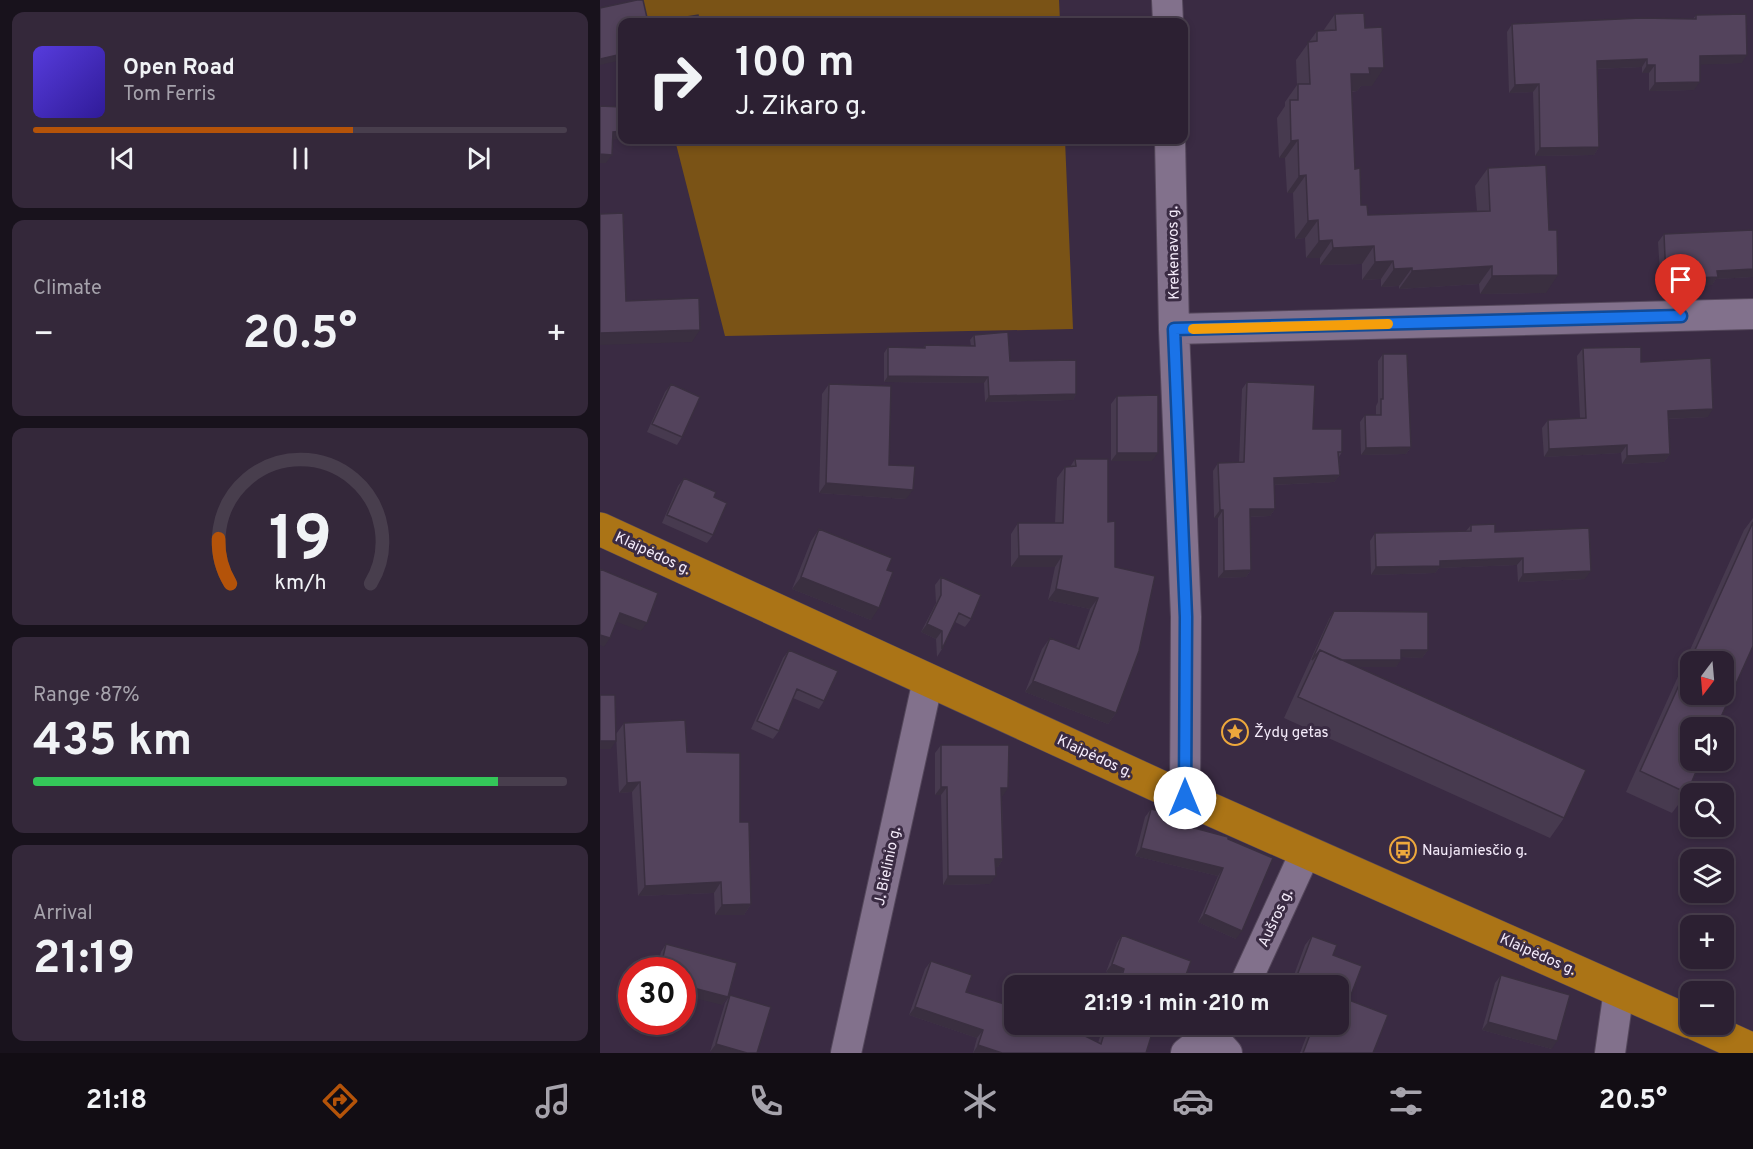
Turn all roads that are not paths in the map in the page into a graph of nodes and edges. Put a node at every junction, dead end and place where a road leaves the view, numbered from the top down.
1 (1167, 0) edge
2 (1168, 18) edge
3 (1170, 144) edge
4 (1753, 314) edge
5 (1174, 329) junction
6 (600, 529) edge
7 (928, 680) junction
8 (1185, 798) junction
9 (1306, 851) junction
10 (1249, 975) edge
11 (1619, 990) junction
12 (1680, 1017) edge
13 (1720, 1035) edge
14 (1224, 1040) edge
15 (1753, 1050) edge
16 (846, 1053) edge
17 (1186, 1053) edge
18 (1610, 1053) edge

1 - 2 street
3 - 5 street, Krekenavos g.
4 - 5 street
5 - 8 street, Krekenavos g.
6 - 7 highway, Klaipėdos g.
7 - 8 highway, Klaipėdos g.
7 - 16 street, J. Bielinio g.
8 - 9 highway, Klaipėdos g.
9 - 10 street, Aušros g.
9 - 11 highway, Klaipėdos g.
11 - 12 highway, Klaipėdos g.
11 - 18 street
13 - 15 highway
14 - 17 street

